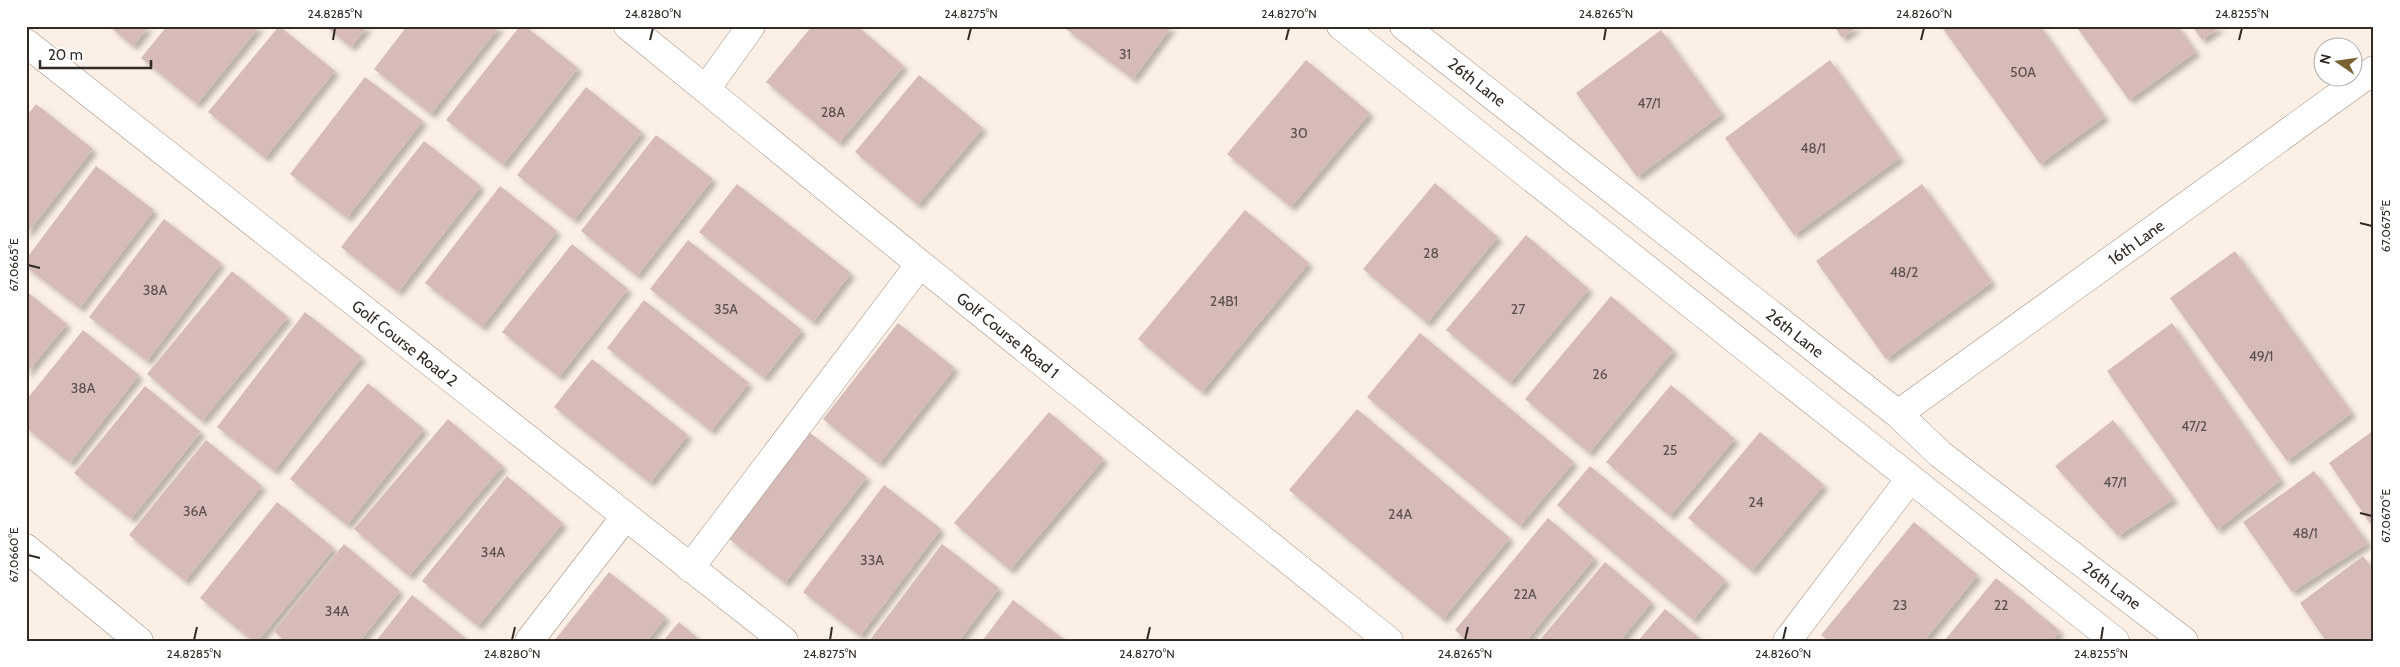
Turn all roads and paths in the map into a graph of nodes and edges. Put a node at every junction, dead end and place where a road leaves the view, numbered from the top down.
1 (628, 26) edge
2 (751, 26) edge
3 (1348, 28) edge
4 (1418, 29) edge
5 (26, 43) edge
6 (1389, 63) junction
7 (2374, 70) edge
8 (706, 88) junction
9 (920, 264) junction
10 (1898, 414) junction
11 (1910, 480) junction
12 (625, 517) junction
13 (26, 548) edge
14 (690, 568) junction
15 (139, 641) edge
16 (529, 641) edge
17 (784, 641) edge
18 (1389, 641) edge
19 (1787, 641) edge
20 (2115, 641) edge
21 (2184, 641) edge

1 - 8 street, Golf Course Road 1
2 - 8 street
3 - 6 street
4 - 6 street
4 - 10 street, 26th Lane
5 - 12 street, Golf Course Road 2
6 - 11 street
7 - 10 street, 16th Lane
8 - 9 street, Golf Course Road 1
9 - 14 street
9 - 18 street, Golf Course Road 1
10 - 21 street, 26th Lane
11 - 19 street
11 - 20 street
12 - 14 street, Golf Course Road 2
12 - 16 street
13 - 15 street
14 - 17 street, Golf Course Road 2

